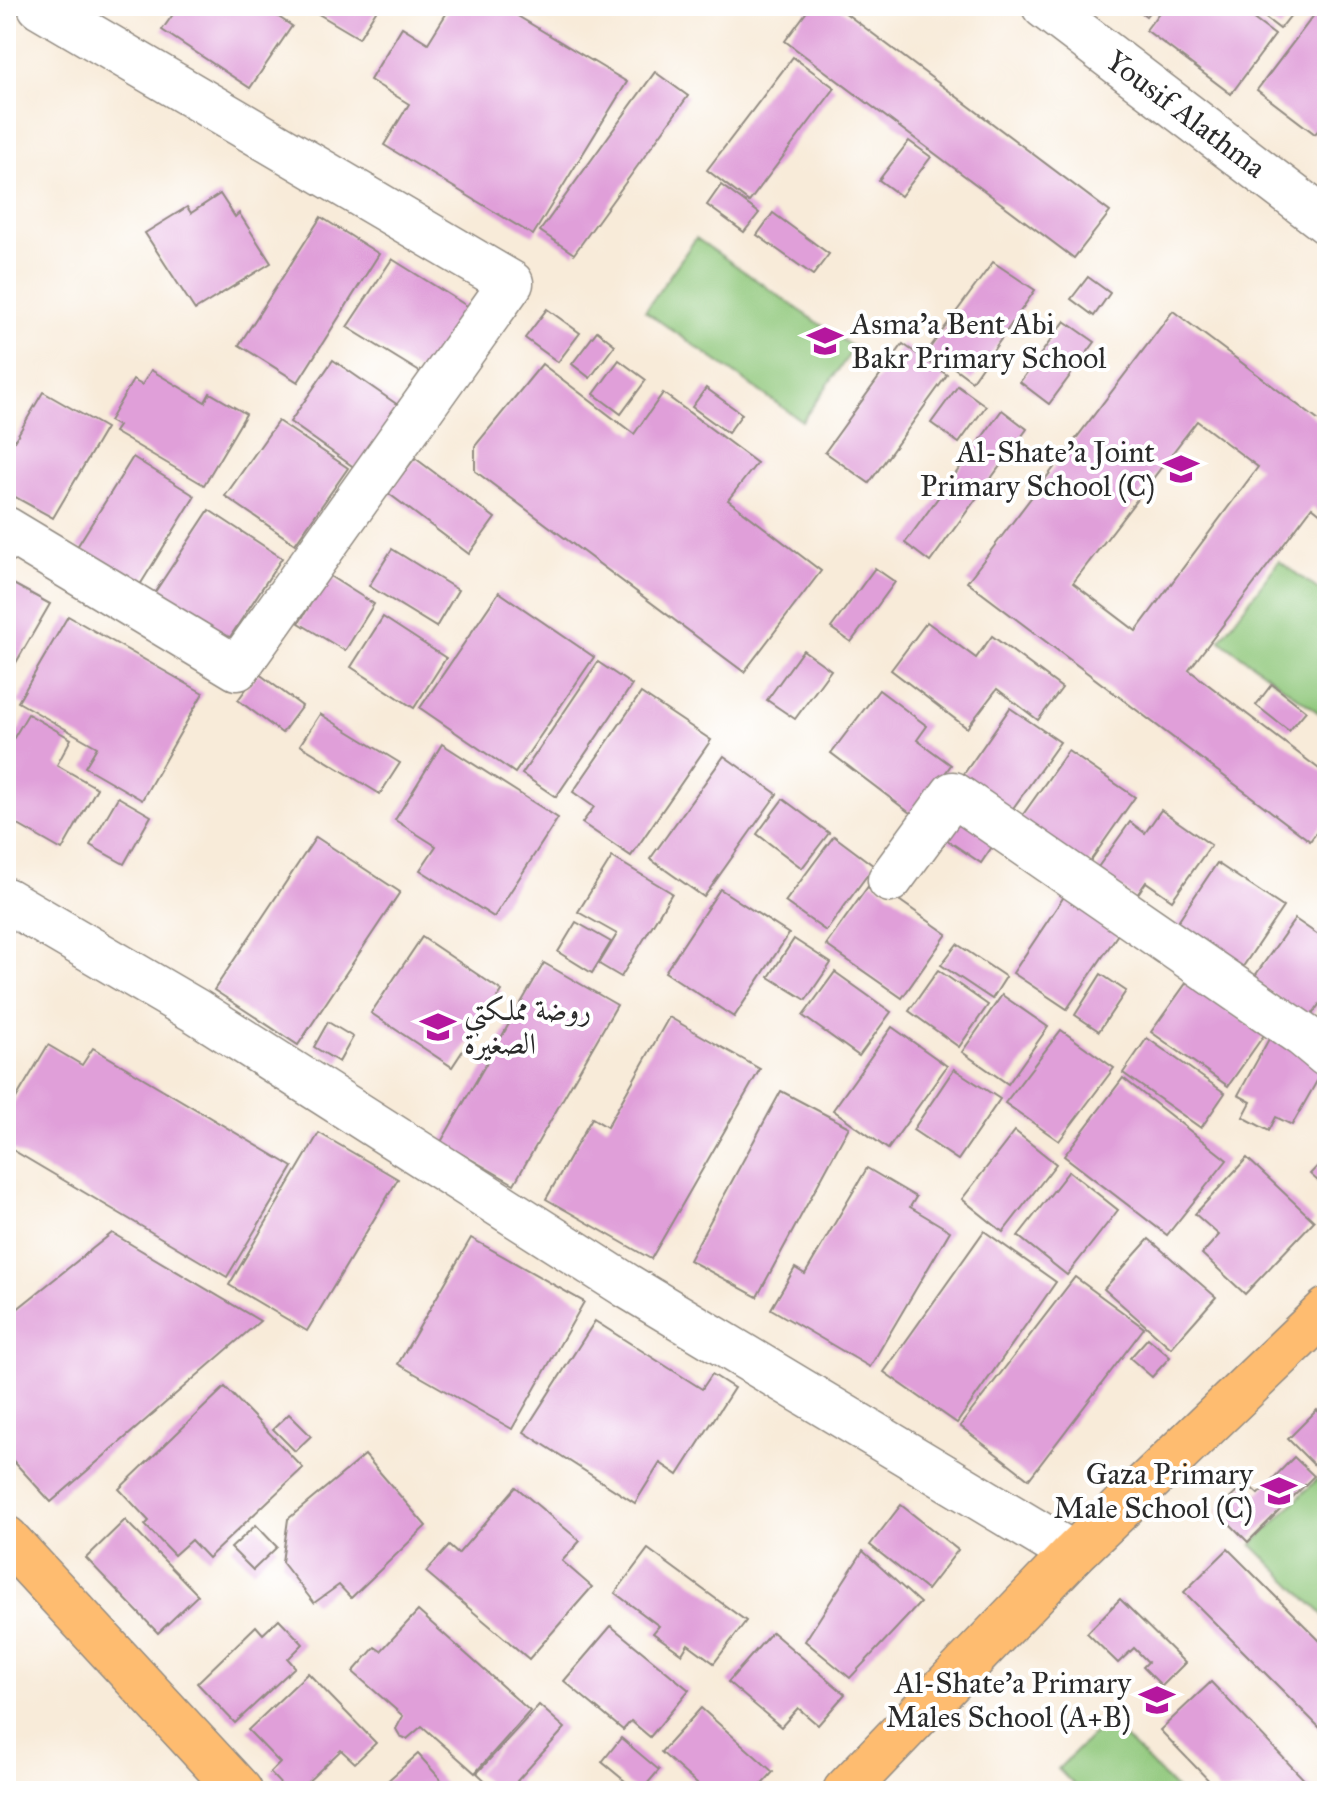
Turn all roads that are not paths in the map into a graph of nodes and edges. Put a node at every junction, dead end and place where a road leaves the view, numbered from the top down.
1 (40, 6) edge
2 (1044, 6) edge
3 (1324, 213) edge
4 (6, 529) edge
5 (890, 880) dead end
6 (6, 900) edge
7 (1327, 1055) edge
8 (1327, 1310) edge
9 (6, 1538) edge
10 (1073, 1554) junction
11 (240, 1791) edge
12 (845, 1791) edge

1 - 4 street
2 - 3 street, Yousif Alathma
5 - 7 street
6 - 10 street
8 - 10 main road
9 - 11 main road
10 - 12 main road

